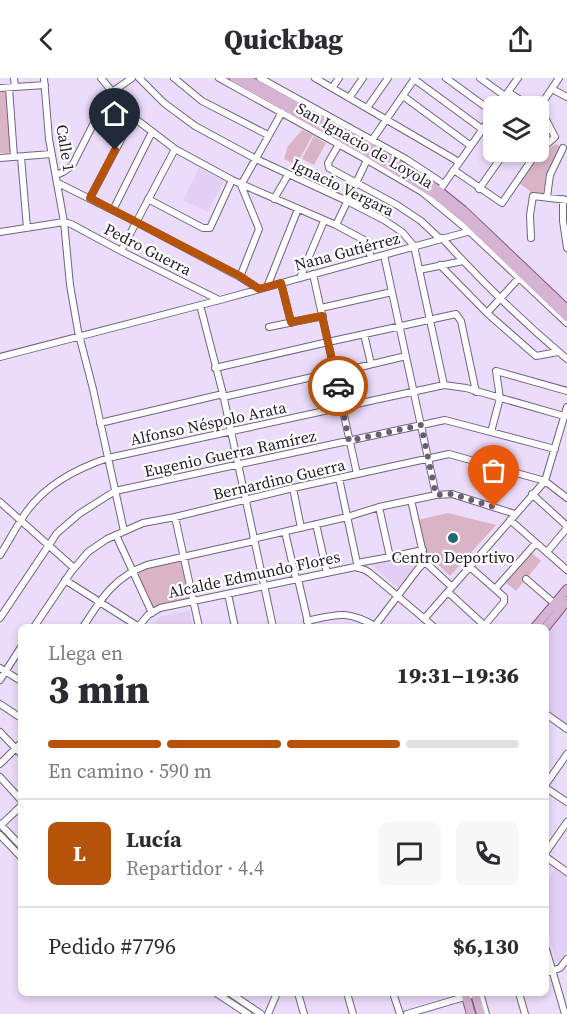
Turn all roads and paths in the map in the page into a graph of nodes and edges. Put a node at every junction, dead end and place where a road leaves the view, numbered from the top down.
1 (14, 78) edge
2 (101, 78) edge
3 (132, 78) edge
4 (139, 78) edge
5 (174, 78) edge
6 (219, 78) edge
7 (234, 78) edge
8 (245, 78) edge
9 (260, 78) edge
10 (315, 78) edge
11 (339, 78) edge
12 (363, 78) edge
13 (388, 78) edge
14 (446, 78) edge
15 (480, 78) edge
16 (518, 78) edge
17 (559, 78) edge
18 (415, 79) edge
19 (44, 81) edge
20 (12, 87) junction
21 (0, 88) edge
22 (332, 88) junction
23 (552, 89) junction
24 (112, 92) junction
25 (507, 94) junction
26 (403, 96) junction
27 (511, 96) edge
28 (547, 96) edge
29 (567, 97) edge
30 (349, 98) junction
31 (483, 105) edge
32 (367, 108) junction
33 (282, 112) junction
34 (133, 117) junction
35 (386, 120) junction
36 (549, 126) edge
37 (483, 129) joint
38 (152, 132) junction
39 (268, 135) junction
40 (549, 142) edge
41 (339, 144) junction
42 (471, 146) junction
43 (563, 148) dead end
44 (175, 149) junction
45 (368, 149) junction
46 (51, 154) junction
47 (18, 157) junction
48 (0, 158) edge
49 (256, 159) junction
50 (459, 162) junction
51 (498, 162) edge
52 (530, 162) edge
53 (454, 170) junction
54 (56, 175) junction
55 (288, 175) junction
56 (232, 180) junction
57 (58, 183) junction
58 (356, 183) junction
59 (241, 185) junction
60 (479, 189) junction
61 (440, 190) junction
62 (547, 197) junction
63 (90, 198) junction
64 (148, 199) junction
65 (274, 199) junction
66 (565, 200) edge
67 (347, 201) junction
68 (298, 209) junction
69 (113, 210) junction
70 (324, 221) junction
71 (64, 222) junction
72 (136, 222) junction
73 (336, 225) junction
74 (27, 228) junction
75 (475, 229) junction
76 (0, 232) edge
77 (531, 238) dead end
78 (441, 239) junction
79 (414, 246) junction
80 (567, 248) edge
81 (121, 251) junction
82 (384, 255) junction
83 (371, 258) junction
84 (463, 261) junction
85 (440, 266) junction
86 (419, 270) junction
87 (313, 274) junction
88 (240, 276) junction
89 (300, 278) junction
90 (519, 279) junction
91 (281, 283) junction
92 (267, 287) junction
93 (259, 289) junction
94 (392, 292) junction
95 (500, 297) junction
96 (219, 300) junction
97 (200, 305) junction
98 (321, 308) junction
99 (567, 309) edge
100 (487, 313) junction
101 (322, 316) junction
102 (567, 317) edge
103 (429, 320) junction
104 (291, 322) junction
105 (567, 323) edge
106 (399, 326) junction
107 (269, 327) dead end
108 (364, 334) junction
109 (78, 336) junction
110 (328, 342) junction
111 (558, 352) junction
112 (406, 356) junction
113 (0, 357) edge
114 (567, 359) edge
115 (371, 364) junction
116 (215, 368) junction
117 (335, 372) junction
118 (444, 385) junction
119 (413, 391) junction
120 (567, 391) edge
121 (476, 392) junction
122 (223, 395) junction
123 (500, 398) junction
124 (342, 407) junction
125 (567, 407) edge
126 (564, 416) junction
127 (100, 423) junction
128 (421, 425) junction
129 (231, 431) junction
130 (491, 432) junction
131 (349, 441) junction
132 (555, 449) junction
133 (108, 458) junction
134 (428, 459) junction
135 (238, 465) junction
136 (357, 474) junction
137 (339, 478) junction
138 (532, 478) junction
139 (545, 482) junction
140 (293, 488) junction
141 (115, 491) junction
142 (436, 495) junction
143 (531, 496) junction
144 (567, 498) edge
145 (245, 500) junction
146 (411, 500) junction
147 (0, 502) edge
148 (379, 507) junction
149 (515, 514) junction
150 (176, 517) junction
151 (347, 517) junction
152 (510, 520) junction
153 (21, 521) junction
154 (316, 524) junction
155 (567, 527) edge
156 (302, 528) junction
157 (124, 531) junction
158 (285, 532) junction
159 (116, 535) junction
160 (253, 540) junction
161 (536, 543) junction
162 (49, 545) junction
163 (423, 550) junction
164 (547, 552) junction
165 (0, 555) edge
166 (183, 556) junction
167 (390, 557) junction
168 (425, 562) junction
169 (357, 565) junction
170 (470, 567) junction
171 (74, 568) junction
172 (567, 570) edge
173 (132, 571) junction
174 (327, 573) junction
175 (297, 579) junction
176 (526, 579) dead end
177 (65, 580) junction
178 (264, 586) junction
179 (495, 589) junction
180 (567, 589) edge
181 (450, 590) junction
182 (228, 594) junction
183 (397, 596) junction
184 (194, 601) junction
185 (567, 601) edge
186 (99, 602) junction
187 (555, 604) junction
188 (152, 612) junction
189 (0, 618) edge
190 (424, 619) junction
191 (36, 624) edge
192 (84, 624) edge
193 (134, 624) edge
194 (142, 624) edge
195 (198, 624) edge
196 (234, 624) edge
197 (272, 624) edge
198 (308, 624) edge
199 (369, 624) edge
200 (377, 624) edge
201 (430, 624) edge
202 (483, 624) edge
203 (487, 624) edge
204 (538, 624) edge
205 (548, 624) edge
206 (18, 651) edge
207 (3, 670) edge
208 (18, 679) edge
209 (0, 680) edge
210 (0, 704) edge
211 (18, 716) edge
212 (549, 717) edge
213 (567, 729) edge
214 (0, 732) edge
215 (18, 750) edge
216 (18, 752) edge
217 (567, 754) edge
218 (0, 764) edge
219 (0, 777) edge
220 (549, 781) edge
221 (549, 788) edge
222 (18, 797) edge
223 (567, 802) edge
224 (18, 809) edge
225 (567, 822) edge
226 (1, 825) edge
227 (0, 835) edge
228 (18, 843) edge
229 (549, 848) edge
230 (18, 853) edge
231 (549, 859) edge
232 (567, 872) edge
233 (567, 959) edge
234 (549, 972) edge
235 (221, 996) edge
236 (234, 996) edge
237 (276, 996) edge
238 (298, 996) edge
239 (348, 996) edge
240 (394, 996) edge
241 (454, 996) edge
242 (466, 996) edge
243 (478, 996) edge
244 (478, 996) edge
245 (520, 996) edge
246 (426, 1011) edge
247 (248, 1014) edge
248 (261, 1014) edge
249 (268, 1014) edge
250 (304, 1014) edge
251 (353, 1014) edge
252 (400, 1014) edge
253 (407, 1014) edge
254 (471, 1014) edge
255 (481, 1014) edge
256 (486, 1014) edge
257 (525, 1014) edge
258 (565, 1014) edge

1 - 20 street
2 - 24 street
3 - 24 street
4 - 49 street, Ignacio Vergara
5 - 39 street
6 - 33 street, San Ignacio de Loyola
7 - 45 main road, San Ignacio de Loyola
8 - 45 main road, San Ignacio de Loyola
9 - 45 street, San Ignacio de Loyola
10 - 22 street
11 - 22 street
12 - 30 street
13 - 32 street
14 - 31 street
15 - 25 street
16 - 25 street
17 - 23 street
18 - 26 street
18 - 37 street
19 - 20 street
19 - 46 street, Calle 1
20 - 21 street
20 - 47 street
22 - 30 street
23 - 28 street
23 - 29 street
24 - 34 street
24 - 54 street
25 - 27 street
26 - 35 street
26 - 42 street
30 - 32 street
32 - 35 street
33 - 39 street
33 - 41 street, San Ignacio de Loyola
34 - 38 street
34 - 63 street
35 - 45 street
35 - 50 street
36 - 40 street
37 - 42 street
38 - 44 street
38 - 69 street
39 - 49 street
41 - 45 street, San Ignacio de Loyola
41 - 58 street
42 - 50 street
43 - 62 street
44 - 56 street
44 - 64 street
45 - 58 street
45 - 61 main road, San Ignacio de Loyola
45 - 61 street, San Ignacio de Loyola
45 - 75 street, San Ignacio de Loyola
46 - 47 street
46 - 54 street, Calle 1
47 - 48 street
47 - 74 street
49 - 55 street, Ignacio Vergara
49 - 59 street
50 - 53 street
51 - 60 street
52 - 60 street
53 - 60 street
53 - 61 street
54 - 57 street, Calle 1
55 - 65 street
55 - 67 street, Ignacio Vergara
56 - 59 street
56 - 64 street
57 - 63 street
57 - 71 street, Calle 1
58 - 67 street
58 - 78 street
59 - 65 street
59 - 88 street
61 - 75 main road, San Ignacio de Loyola
62 - 66 street
62 - 77 street
63 - 69 street
64 - 72 street
65 - 68 street
66 - 80 street
67 - 73 street
67 - 79 street, Ignacio Vergara
68 - 70 street
68 - 92 street
69 - 72 street
70 - 73 street
70 - 89 street
71 - 74 street
71 - 81 street, Pedro Guerra
71 - 109 street, Calle 1
72 - 81 street
72 - 88 street
73 - 83 street
74 - 76 street
75 - 78 street, Nana Gutiérrez
75 - 90 street, San Ignacio de Loyola
75 - 99 main road, San Ignacio de Loyola
75 - 102 main road, San Ignacio de Loyola
78 - 79 street, Nana Gutiérrez
78 - 84 street
79 - 82 street, Nana Gutiérrez
79 - 86 street
81 - 96 street, Pedro Guerra
82 - 83 street, Nana Gutiérrez
82 - 94 street
83 - 87 street, Nana Gutiérrez
84 - 85 street
84 - 95 street
85 - 86 street
85 - 100 street
86 - 103 street
87 - 89 street, Nana Gutiérrez
87 - 98 street
88 - 93 street
89 - 91 street, Nana Gutiérrez
90 - 95 street
90 - 105 street, San Ignacio de Loyola
91 - 92 street, Nana Gutiérrez
91 - 104 street
92 - 93 street, Nana Gutiérrez
93 - 96 street, Nana Gutiérrez
94 - 98 street
94 - 106 street
95 - 100 street
95 - 111 street
96 - 97 street, Nana Gutiérrez
97 - 109 street, Nana Gutiérrez
97 - 116 street
98 - 101 street
100 - 111 street
101 - 104 street
101 - 110 street
103 - 106 street
103 - 118 street
103 - 121 street
104 - 107 street
106 - 108 street
106 - 112 street
108 - 110 street
108 - 115 street
109 - 113 street, Nana Gutiérrez
109 - 127 street, Calle 1
110 - 116 street
110 - 117 street
111 - 114 street
112 - 115 street
112 - 119 street
115 - 117 street
116 - 122 street
117 - 122 street
117 - 124 street
118 - 119 street, Alfonso Néspolo Arata
118 - 121 street, Alfonso Néspolo Arata
119 - 124 street, Alfonso Néspolo Arata
119 - 128 street
120 - 123 street
121 - 123 street, Alfonso Néspolo Arata
122 - 127 street
122 - 129 street
123 - 126 street, Alfonso Néspolo Arata
123 - 130 street
124 - 129 street, Alfonso Néspolo Arata
124 - 131 street
125 - 126 street
126 - 132 street
127 - 133 street, Calle 1
128 - 130 street, Eugenio Guerra Ramírez
128 - 131 street, Eugenio Guerra Ramírez
128 - 134 street
129 - 133 street, Alfonso Néspolo Arata
129 - 135 street
130 - 132 street, Eugenio Guerra Ramírez
131 - 135 street, Eugenio Guerra Ramírez
131 - 136 street
132 - 139 street
133 - 141 street, Calle 1
133 - 153 street, Alfonso Néspolo Arata
134 - 136 street, Bernardino Guerra
134 - 138 street, Bernardino Guerra
134 - 142 street
135 - 141 street, Eugenio Guerra Ramírez
135 - 145 street
136 - 137 street, Bernardino Guerra
137 - 140 street, Bernardino Guerra
137 - 151 street
138 - 139 street, Bernardino Guerra
138 - 143 street
139 - 143 street
139 - 144 street, Bernardino Guerra
140 - 145 street, Bernardino Guerra
140 - 156 street
141 - 157 street, Calle 1
141 - 162 street, Eugenio Guerra Ramírez
142 - 146 street
142 - 149 street
143 - 149 street
143 - 155 street
145 - 150 street, Bernardino Guerra
145 - 160 street
146 - 148 street
146 - 163 street
147 - 153 street
148 - 151 street
148 - 167 street
149 - 152 street
150 - 157 street, Bernardino Guerra
150 - 166 street
151 - 154 street
151 - 169 street
152 - 161 street
152 - 170 street
153 - 162 street
153 - 165 street, Alfonso Néspolo Arata
154 - 156 street
154 - 174 street
155 - 164 street
156 - 158 street
157 - 159 street, Bernardino Guerra
158 - 160 street
158 - 175 street
159 - 171 street, Bernardino Guerra
159 - 173 street
160 - 166 street
160 - 178 street
161 - 164 street
161 - 179 street
162 - 171 street
162 - 189 street, Eugenio Guerra Ramírez
163 - 167 street
163 - 168 street
164 - 172 street
166 - 173 street
166 - 184 street
167 - 169 street
168 - 181 street
168 - 183 street
169 - 174 street, Alcalde Edmundo Flores
169 - 183 street, Alcalde Edmundo Flores
170 - 179 street
170 - 181 street
171 - 177 street, Bernardino Guerra
173 - 186 street
173 - 188 street
174 - 175 street, Alcalde Edmundo Flores
175 - 178 street, Alcalde Edmundo Flores
175 - 198 street
176 - 187 street
177 - 186 street
177 - 191 street, Bernardino Guerra
178 - 182 street, Alcalde Edmundo Flores
178 - 197 street
179 - 203 street
180 - 187 main road
181 - 190 street
181 - 202 street
182 - 184 street, Alcalde Edmundo Flores
182 - 196 street
183 - 190 street, Alcalde Edmundo Flores
183 - 200 street
184 - 188 street, Alcalde Edmundo Flores
184 - 195 street
185 - 205 main road
186 - 192 street
186 - 193 street
187 - 204 main road
188 - 194 street, Alcalde Edmundo Flores
190 - 201 street, Alcalde Edmundo Flores
198 - 199 street
206 - 207 street
207 - 208 street
207 - 209 street
210 - 211 street
212 - 213 street
214 - 215 street
216 - 218 street
217 - 220 street
219 - 222 street
221 - 223 street
224 - 226 street
225 - 229 street
226 - 228 street
227 - 230 street
231 - 232 street
233 - 234 street
234 - 258 street
235 - 247 street
236 - 248 street
237 - 249 street
238 - 250 street
239 - 251 street
240 - 252 street
241 - 246 street
242 - 254 main road
243 - 255 main road
244 - 256 street
245 - 257 street
246 - 253 street

